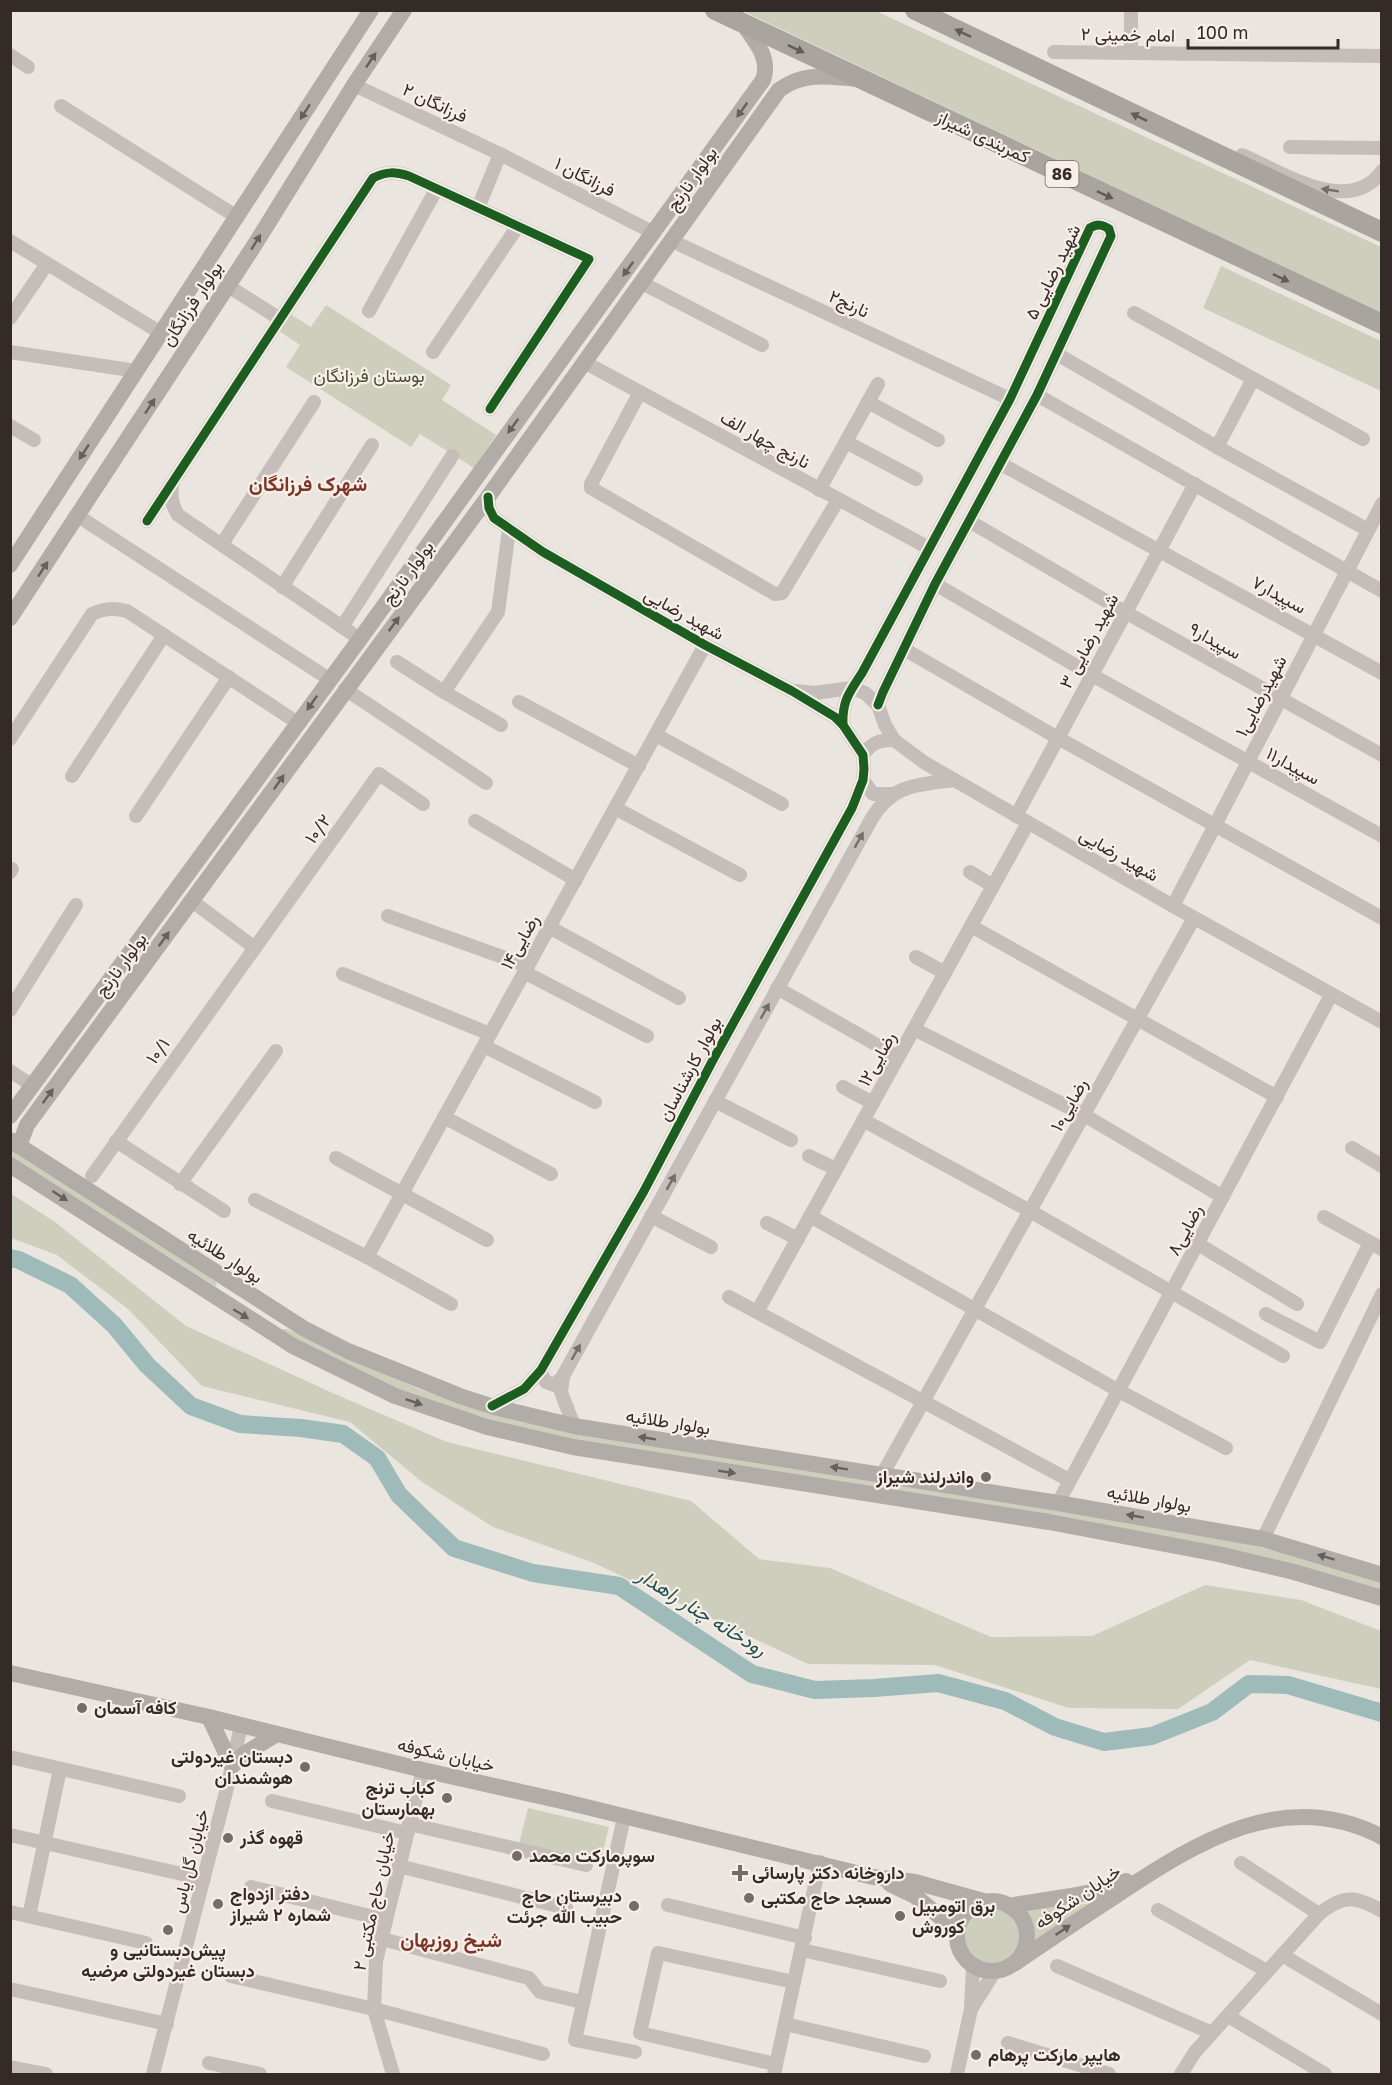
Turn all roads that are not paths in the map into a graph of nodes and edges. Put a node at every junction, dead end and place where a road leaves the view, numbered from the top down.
1 (371, 10) edge
2 (404, 10) edge
3 (716, 10) edge
4 (915, 10) edge
5 (1131, 10) edge
6 (743, 24) junction
7 (1054, 52) dead end
8 (1131, 52) junction
9 (10, 55) edge
10 (1382, 56) edge
11 (28, 67) dead end
12 (859, 79) junction
13 (763, 80) junction
14 (354, 85) junction
15 (779, 90) junction
16 (61, 106) dead end
17 (1162, 129) junction
18 (1290, 147) dead end
19 (1382, 148) edge
20 (500, 154) junction
21 (1380, 179) edge
22 (436, 190) junction
23 (478, 208) junction
24 (237, 217) junction
25 (518, 226) junction
26 (654, 232) junction
27 (1382, 232) edge
28 (10, 241) edge
29 (672, 241) junction
30 (48, 264) junction
31 (642, 283) junction
32 (228, 286) junction
33 (369, 311) dead end
34 (1134, 313) dead end
35 (10, 318) edge
36 (280, 319) junction
37 (1382, 324) edge
38 (161, 333) junction
39 (762, 345) dead end
40 (10, 352) edge
41 (433, 352) dead end
42 (1057, 354) junction
43 (584, 362) junction
44 (137, 371) junction
45 (1253, 379) junction
46 (878, 384) dead end
47 (640, 392) junction
48 (1037, 395) junction
49 (1010, 399) junction
50 (314, 402) dead end
51 (868, 402) junction
52 (490, 410) dead end
53 (10, 426) edge
54 (1363, 439) dead end
55 (34, 440) dead end
56 (938, 440) dead end
57 (846, 442) junction
58 (372, 445) dead end
59 (1217, 447) junction
60 (452, 456) dead end
61 (1001, 464) junction
62 (916, 479) dead end
63 (172, 483) junction
64 (1195, 484) junction
65 (819, 490) junction
66 (488, 497) junction
67 (838, 500) junction
68 (1382, 504) edge
69 (78, 516) junction
70 (147, 521) dead end
71 (969, 521) junction
72 (509, 530) junction
73 (1368, 530) junction
74 (222, 544) junction
75 (929, 548) junction
76 (1159, 550) junction
77 (10, 564) edge
78 (1346, 571) junction
79 (935, 584) junction
80 (282, 587) junction
81 (1382, 591) edge
82 (1125, 612) junction
83 (10, 618) edge
84 (342, 627) junction
85 (164, 635) junction
86 (1313, 635) junction
87 (360, 639) junction
88 (705, 645) junction
89 (876, 647) junction
90 (902, 654) junction
91 (397, 662) dead end
92 (1382, 673) edge
93 (1092, 675) junction
94 (229, 677) junction
95 (329, 679) junction
96 (852, 688) junction
97 (345, 689) junction
98 (792, 691) junction
99 (444, 692) junction
100 (1280, 698) junction
101 (519, 702) dead end
102 (878, 705) junction
103 (298, 723) junction
104 (501, 725) dead end
105 (843, 725) junction
106 (656, 735) junction
107 (1058, 738) junction
108 (10, 739) edge
109 (894, 740) junction
110 (863, 755) junction
111 (1382, 755) edge
112 (1247, 760) junction
113 (925, 763) junction
114 (639, 766) junction
115 (72, 776) dead end
116 (863, 780) junction
117 (954, 780) junction
118 (486, 783) dead end
119 (915, 786) junction
120 (891, 794) junction
121 (246, 795) junction
122 (423, 804) dead end
123 (782, 804) dead end
124 (261, 807) junction
125 (615, 808) junction
126 (852, 808) junction
127 (136, 816) dead end
128 (872, 819) junction
129 (1022, 820) junction
130 (475, 821) dead end
131 (1214, 824) junction
132 (1382, 836) edge
133 (970, 872) dead end
134 (740, 875) dead end
135 (576, 880) junction
136 (993, 886) junction
137 (192, 900) junction
138 (76, 905) dead end
139 (1173, 906) junction
140 (388, 916) dead end
141 (1194, 918) junction
142 (1382, 918) edge
143 (971, 926) junction
144 (549, 927) junction
145 (255, 948) junction
146 (916, 957) dead end
147 (526, 969) junction
148 (945, 973) junction
149 (343, 974) dead end
150 (777, 988) junction
151 (1331, 995) junction
152 (679, 998) dead end
153 (10, 1010) edge
154 (1138, 1018) junction
155 (1382, 1022) edge
156 (914, 1029) junction
157 (647, 1036) dead end
158 (487, 1040) junction
159 (276, 1051) dead end
160 (898, 1057) junction
161 (10, 1071) edge
162 (33, 1086) junction
163 (843, 1087) dead end
164 (1276, 1097) junction
165 (715, 1101) junction
166 (595, 1102) dead end
167 (873, 1103) junction
168 (1084, 1115) junction
169 (11, 1116) edge
170 (444, 1117) junction
171 (863, 1120) junction
172 (27, 1125) junction
173 (791, 1140) dead end
174 (116, 1141) junction
175 (15, 1143) edge
176 (1352, 1148) dead end
177 (809, 1156) dead end
178 (336, 1158) dead end
179 (10, 1165) edge
180 (1382, 1166) edge
181 (836, 1170) junction
182 (551, 1174) dead end
183 (92, 1176) dead end
184 (180, 1184) junction
185 (401, 1195) junction
186 (1223, 1197) junction
187 (255, 1200) dead end
188 (1030, 1211) junction
189 (224, 1212) dead end
190 (651, 1216) junction
191 (810, 1216) junction
192 (1324, 1217) dead end
193 (767, 1223) dead end
194 (798, 1239) junction
195 (487, 1240) dead end
196 (1198, 1244) junction
197 (1376, 1246) edge
198 (711, 1247) dead end
199 (367, 1257) junction
200 (233, 1285) junction
201 (1172, 1292) junction
202 (1382, 1294) edge
203 (729, 1297) dead end
204 (221, 1302) junction
205 (451, 1304) dead end
206 (1297, 1304) dead end
207 (975, 1310) junction
208 (757, 1312) junction
209 (1266, 1314) dead end
210 (1283, 1356) dead end
211 (540, 1372) junction
212 (563, 1377) junction
213 (1119, 1391) junction
214 (923, 1401) junction
215 (492, 1406) junction
216 (574, 1426) junction
217 (1226, 1448) dead end
218 (882, 1475) junction
219 (1068, 1480) junction
220 (1058, 1503) junction
221 (1263, 1539) junction
222 (1382, 1575) edge
223 (1382, 1598) edge
224 (10, 1672) edge
225 (209, 1717) junction
226 (241, 1726) junction
227 (277, 1734) junction
228 (10, 1757) edge
229 (232, 1766) junction
230 (60, 1769) junction
231 (423, 1770) junction
232 (179, 1796) dead end
233 (272, 1801) dead end
234 (624, 1817) junction
235 (408, 1828) junction
236 (10, 1835) edge
237 (1382, 1837) edge
238 (45, 1844) junction
239 (820, 1862) junction
240 (1241, 1863) dead end
241 (1162, 1864) junction
242 (586, 1865) dead end
243 (399, 1866) junction
244 (873, 1876) junction
245 (204, 1879) junction
246 (251, 1887) dead end
247 (987, 1902) junction
248 (668, 1905) dead end
249 (1009, 1906) junction
250 (566, 1908) dead end
251 (1158, 1910) dead end
252 (10, 1911) edge
253 (1382, 1911) edge
254 (1319, 1914) junction
255 (29, 1916) junction
256 (386, 1920) junction
257 (957, 1931) junction
258 (382, 1939) junction
259 (146, 1943) dead end
260 (803, 1944) junction
261 (1282, 1955) junction
262 (1015, 1963) junction
263 (973, 1966) junction
264 (1057, 1966) dead end
265 (995, 1971) junction
266 (1267, 1971) junction
267 (231, 1976) dead end
268 (940, 1981) dead end
269 (794, 1982) junction
270 (11, 1993) edge
271 (582, 2002) junction
272 (971, 2008) junction
273 (374, 2009) junction
274 (1382, 2014) edge
275 (1228, 2016) junction
276 (167, 2024) junction
277 (785, 2024) junction
278 (1212, 2033) junction
279 (1008, 2043) dead end
280 (635, 2052) dead end
281 (543, 2054) dead end
282 (924, 2056) dead end
283 (209, 2063) dead end
284 (10, 2067) edge
285 (774, 2069) edge
286 (46, 2074) edge
287 (153, 2074) edge
288 (260, 2074) edge
289 (393, 2074) edge
290 (957, 2074) edge
291 (1109, 2074) edge
292 (1181, 2074) edge
293 (1325, 2074) edge

1 -> 24 main road, بولوار فرزانگان
14 -> 2 main road, بولوار فرزانگان
3 - 6 highway, کمربندی شیراز / 86
17 -> 4 highway
5 - 8 street
6 -> 12 highway, کمربندی شیراز / 86
6 - 13 main road
7 - 8 street, امام خمینی ۲
8 - 10 street, امام خمینی ۲
9 - 11 street
12 - 15 main road, بولوار نارنج
12 -> 37 highway, کمربندی شیراز / 86
13 - 15 main road
13 -> 26 main road, بولوار نارنج
14 - 20 street, فرزانگان ۲
32 -> 14 main road, بولوار فرزانگان
15 - 29 main road, بولوار نارنج
16 - 24 street
21 -> 17 street
17 - 27 highway
18 - 19 street
20 - 23 street
20 - 26 street, فرزانگان ۱
22 - 23 street
22 - 33 street
22 - 36 street
23 - 25 street
24 - 38 main road, بولوار فرزانگان
25 - 41 street
25 - 52 street
26 -> 87 main road, بولوار نارنج
28 - 30 street
29 - 31 main road, بولوار نارنج
29 - 49 street, نارنج۲
30 - 35 street
30 - 38 street
31 - 39 street
31 - 43 main road, بولوار نارنج
32 - 36 street
69 -> 32 main road, بولوار فرزانگان
34 - 45 street
36 - 63 street
38 - 44 main road, بولوار فرزانگان
40 - 44 street
42 - 48 street, شهید رضایی ۵
42 - 49 street, شهید رضایی ۵
42 - 59 street
43 - 47 street, نارنج چهار الف
43 - 66 main road, بولوار نارنج
44 -> 77 main road, بولوار فرزانگان
45 - 54 street
45 - 59 street
46 - 51 street
47 - 65 street, نارنج چهار الف
47 - 67 street
48 - 61 street, شهید رضایی ۵
48 - 64 street
49 - 75 street, شهید رضایی ۵
50 - 74 street
51 - 56 street
51 - 57 street
53 - 55 street
57 - 62 street
57 - 65 street
58 - 80 street
59 - 73 street
60 - 84 street
61 - 71 street, شهید رضایی ۵
61 - 76 street, سپیدار۷
63 - 70 street
63 - 74 street
64 - 76 street, شهید رضایی ۳
64 - 78 street
65 - 67 street, نارنج چهار الف
66 - 72 street, شهید رضایی
97 -> 66 main road, بولوار نارنج
67 - 75 street, نارنج چهار الف
68 - 73 street, شهیدرضایی۱
83 -> 69 main road, بولوار فرزانگان
69 - 95 street
71 - 79 street, شهید رضایی ۵
71 - 82 street, سپیدار۹
72 - 88 street, شهید رضایی
72 - 99 street
73 - 78 street, شهیدرضایی۱
74 - 80 street
75 - 89 street, شهید رضایی ۵
76 - 82 street, شهید رضایی ۳
76 - 86 street, سپیدار۷
78 - 81 street
78 - 86 street, شهیدرضایی۱
79 - 90 street, شهید رضایی ۵
79 - 93 street, سپیدار۱۱
80 - 84 street
82 - 93 street, شهید رضایی ۳
82 - 100 street, سپیدار۹
84 - 87 street
85 - 94 street
85 - 108 street
85 - 115 street
86 - 92 street, سپیدار۷
86 - 100 street, شهیدرضایی۱
87 - 95 main road, بولوار نارنج
88 - 98 street, شهید رضایی
88 - 106 street, رضایی۱۴
89 - 90 street
89 - 96 street, شهید رضایی ۵
90 - 102 street, شهید رضایی ۵
90 - 107 street
91 - 99 street
93 - 107 street, شهید رضایی ۳
93 - 112 street, سپیدار۱۱
94 - 103 street
94 - 127 street
95 -> 103 main road, بولوار نارنج
96 - 98 street, شهید رضایی
96 - 102 street
96 - 105 street, شهید رضایی ۵
97 - 118 street
124 -> 97 main road, بولوار نارنج
98 - 105 street, شهید رضایی
99 - 104 street
100 - 111 street, سپیدار۹
100 - 112 street, شهیدرضایی۱
101 - 114 street
102 - 109 street, شهید رضایی
103 - 121 main road, بولوار نارنج
105 - 110 street
106 - 114 street, رضایی۱۴
106 - 123 street
107 - 129 street, شهید رضایی ۳
107 - 131 street
109 - 110 street
109 - 113 street, شهید رضایی
110 - 116 street, بولوار کارشناسان
112 - 131 street, شهیدرضایی۱
112 - 132 street, سپیدار۱۱
113 - 117 street, شهید رضایی
113 - 119 street
114 - 125 street, رضایی۱۴
116 - 120 street
116 - 126 street, بولوار کارشناسان
117 - 119 street
117 - 129 street, شهید رضایی
119 - 120 street
120 - 128 street, بولوار کارشناسان
121 - 124 main road
121 - 162 main road, بولوار نارنج
122 - 145 street, ۱۰/۲
124 - 137 main road, بولوار نارنج
125 - 134 street
125 - 135 street, رضایی۱۴
126 - 128 street
126 - 211 street, بولوار کارشناسان
150 -> 128 street, بولوار کارشناسان
129 - 136 street, رضایی۱۲
129 - 139 street, شهید رضایی
130 - 135 street
131 - 139 street, شهیدرضایی۱
131 - 142 street
133 - 136 street
135 - 144 street, رضایی۱۴
136 - 143 street, رضایی۱۲
137 - 145 street
172 -> 137 main road, بولوار نارنج
138 - 153 street
139 - 141 street, شهید رضایی
140 - 147 street
141 - 151 street, شهید رضایی
141 - 154 street, رضایی۱۰
143 - 148 street, رضایی۱۲
143 - 154 street
144 - 147 street, رضایی۱۴
144 - 152 street
145 - 174 street, ۱۰/۱
146 - 148 street
147 - 157 street
147 - 158 street, رضایی۱۴
148 - 156 street, رضایی۱۲
149 - 158 street
150 - 160 street
165 -> 150 street, بولوار کارشناسان
151 - 155 street, شهید رضایی
151 - 164 street, رضایی۸
154 - 164 street
154 - 168 street, رضایی۱۰
156 - 160 street, رضایی۱۲
156 - 168 street
158 - 166 street
158 - 170 street, رضایی۱۴
159 - 184 street
160 - 167 street, رضایی۱۲
161 - 162 street
162 - 169 main road, بولوار نارنج
163 - 167 street
164 - 186 street, رضایی۸
165 - 173 street
190 -> 165 street, بولوار کارشناسان
167 - 171 street, رضایی۱۲
168 - 186 street
168 - 188 street, رضایی۱۰
169 - 172 main road
170 - 182 street
170 - 185 street, رضایی۱۴
171 - 181 street, رضایی۱۲
171 - 188 street
172 - 175 main road, بولوار نارنج
174 - 183 street, ۱۰/۱
174 - 184 street
175 - 200 main road, بولوار طلائیه
176 - 180 street
177 - 181 street
178 - 185 street
179 -> 204 main road
181 - 191 street, رضایی۱۲
184 - 189 street
185 - 195 street
185 - 199 street, رضایی۱۴
186 - 196 street, رضایی۸
187 - 199 street
188 - 201 street
188 - 207 street, رضایی۱۰
190 - 198 street
212 -> 190 street, بولوار کارشناسان
191 - 194 street, رضایی۱۲
191 - 207 street
192 - 197 street
193 - 194 street
194 - 208 street, رضایی۱۲
196 - 201 street, رضایی۸
196 - 206 street
197 - 209 street
199 - 205 street
200 - 204 main road
200 - 215 main road, بولوار طلائیه
201 - 210 street
201 - 213 street, رضایی۸
202 - 221 street
203 - 208 street
204 -> 223 main road
207 - 213 street
207 - 214 street, رضایی۱۰
208 - 214 street
211 - 212 street
211 - 215 street, بولوار کارشناسان
212 - 216 street
213 - 217 street
213 - 219 street, رضایی۸
214 - 218 street, رضایی۱۰
214 - 219 street
215 - 216 main road, بولوار طلائیه
218 -> 216 main road, بولوار طلائیه
218 - 220 main road, بولوار طلائیه
219 - 220 street, رضایی۸
221 -> 220 main road, بولوار طلائیه
222 -> 221 main road, بولوار طلائیه
224 - 225 main road, خیابان شکوفه
225 - 226 main road, خیابان شکوفه
225 - 229 main road
226 - 227 main road, خیابان شکوفه
226 - 229 street, خیابان گل یاس
227 - 229 main road
227 - 231 main road, خیابان شکوفه
228 - 230 street
229 - 245 street, خیابان گل یاس
230 - 232 street
230 - 238 street
231 - 234 main road, خیابان شکوفه
231 - 235 street, خیابان حاج مکتبی ۲
233 - 235 street
234 - 239 main road, خیابان شکوفه
234 - 271 street
235 - 242 street
235 - 243 street, خیابان حاج مکتبی ۲
236 - 238 street
237 - 241 main road, خیابان شکوفه
238 - 245 street
238 - 255 street
239 - 244 main road, خیابان شکوفه
239 - 260 street
240 - 254 street
241 - 249 main road, خیابان شکوفه
262 -> 241 main road, خیابان شکوفه
243 - 250 street
243 - 256 street, خیابان حاج مکتبی ۲
244 - 247 main road, خیابان شکوفه
244 - 257 main road, خیابان شکوفه
245 - 276 street, خیابان گل یاس
246 - 256 street
247 - 249 main road
247 - 257 main road
248 - 260 street
249 - 262 main road
251 - 266 street
252 - 255 street
253 - 254 street
254 - 261 street
255 - 259 street
256 - 258 street, خیابان حاج مکتبی ۲
257 - 263 main road
258 - 271 street
258 - 273 street, خیابان حاج مکتبی ۲
260 - 268 street
260 - 269 street
261 - 266 street
261 - 274 street
262 - 265 main road
263 - 265 main road
263 - 272 street
264 - 278 street
265 - 272 street
266 - 275 street
267 - 273 street
269 - 277 street
269 - 285 street
270 - 276 street
271 - 280 street
272 - 290 street
273 - 281 street
273 - 289 street, خیابان حاج مکتبی ۲
275 - 278 street
275 - 293 street
276 - 287 street, خیابان گل یاس
277 - 282 street
277 - 285 street
278 - 292 street
279 - 291 street
283 - 288 street
284 - 286 street

